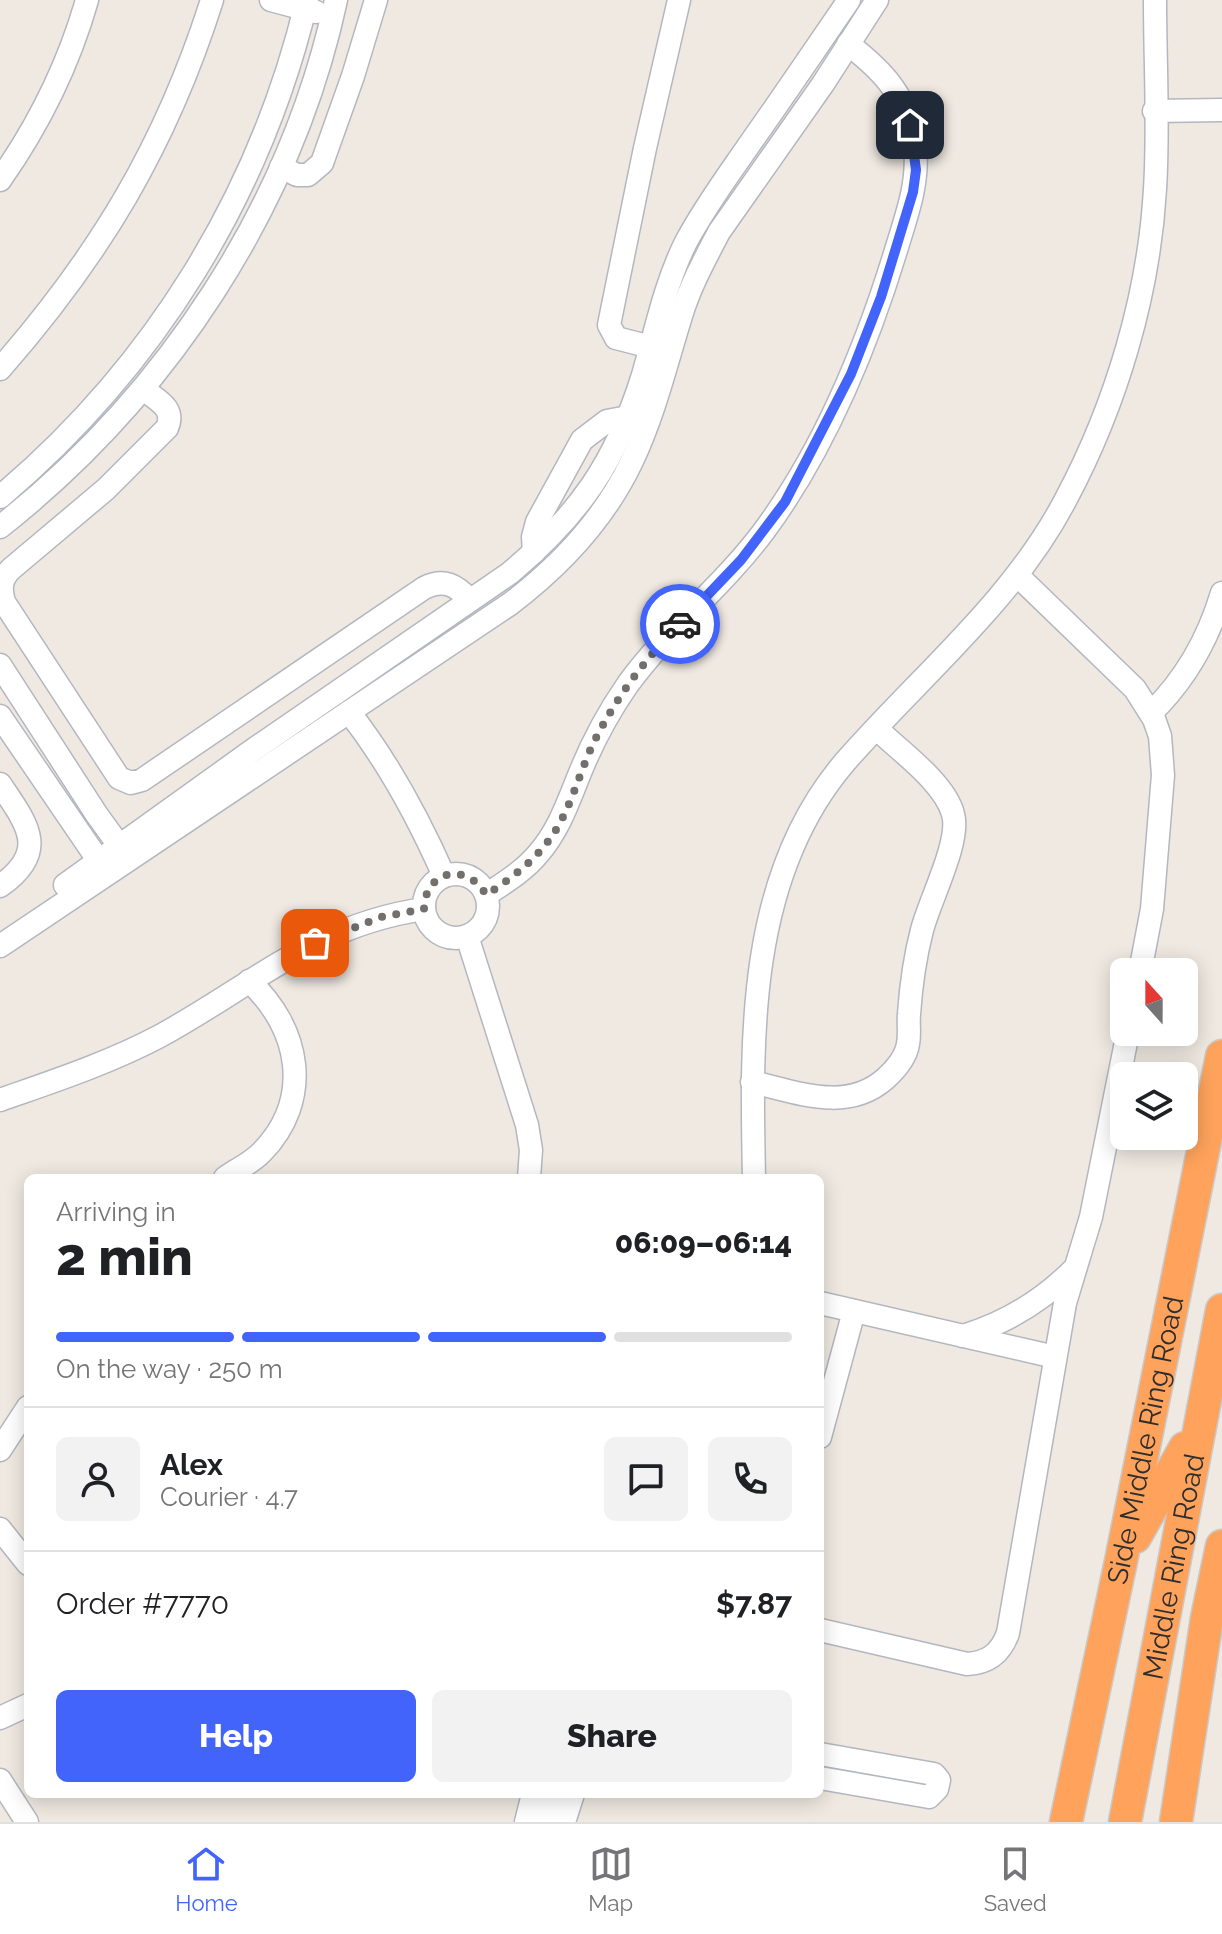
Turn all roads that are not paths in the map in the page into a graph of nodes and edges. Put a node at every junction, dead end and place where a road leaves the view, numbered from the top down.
1 (87, 0) edge
2 (212, 0) edge
3 (271, 0) edge
4 (376, 0) edge
5 (679, 0) edge
6 (849, 0) edge
7 (877, 0) edge
8 (1155, 0) edge
9 (306, 5) edge
10 (334, 8) edge
11 (848, 44) junction
12 (1222, 110) edge
13 (1154, 111) junction
14 (281, 167) junction
15 (0, 180) edge
16 (651, 347) junction
17 (0, 369) edge
18 (143, 389) junction
19 (628, 417) junction
20 (4, 484) edge
21 (0, 527) edge
22 (534, 552) junction
23 (1018, 576) junction
24 (1222, 593) edge
25 (470, 600) junction
26 (0, 665) edge
27 (59, 686) junction
28 (26, 706) junction
29 (349, 712) junction
30 (1151, 713) junction
31 (0, 716) edge
32 (232, 719) junction
33 (877, 729) junction
34 (253, 750) junction
35 (0, 784) edge
36 (202, 798) junction
37 (124, 853) junction
38 (103, 867) junction
39 (444, 876) junction
40 (0, 886) edge
41 (486, 895) junction
42 (424, 909) junction
43 (0, 929) edge
44 (467, 936) junction
45 (0, 946) edge
46 (1143, 958) edge
47 (249, 981) junction
48 (1125, 1046) edge
49 (1222, 1056) edge
50 (752, 1082) junction
51 (0, 1100) edge
52 (231, 1174) edge
53 (529, 1174) edge
54 (754, 1174) edge
55 (1074, 1269) junction
56 (824, 1304) edge
57 (1222, 1310) edge
58 (854, 1311) junction
59 (963, 1336) junction
60 (1055, 1357) junction
61 (24, 1413) edge
62 (824, 1422) edge
63 (1199, 1424) junction
64 (0, 1450) edge
65 (0, 1529) edge
66 (1222, 1546) edge
67 (24, 1559) edge
68 (1121, 1561) junction
69 (824, 1631) edge
70 (24, 1707) edge
71 (0, 1718) edge
72 (824, 1755) edge
73 (824, 1779) edge
74 (0, 1780) edge
75 (532, 1798) edge
76 (551, 1798) edge
77 (572, 1798) edge
78 (27, 1822) edge
79 (526, 1822) edge
80 (544, 1822) edge
81 (564, 1822) edge
82 (1066, 1822) edge
83 (1125, 1822) edge
84 (1176, 1822) edge

1 - 15 street
2 - 17 street
3 - 9 street
4 - 14 street
5 - 16 street
6 - 16 street
7 - 11 street
8 - 13 street
9 - 10 street
9 - 20 street
10 - 14 street
11 - 29 street
11 - 41 street
12 - 13 street
13 - 23 street
14 - 18 street
16 - 19 street
18 - 21 street
18 - 27 street
19 - 22 street
19 - 22 street
22 - 25 street
23 - 30 street
23 - 33 street
24 - 30 street
25 - 32 street
25 - 34 street
26 - 28 street
27 - 28 street
27 - 32 street
28 - 37 street
29 - 36 street
29 - 39 street
30 - 46 street
31 - 38 street
32 - 34 street
33 - 50 street
33 - 50 street
34 - 36 street
35 - 40 street
36 - 37 street
37 - 38 street
38 - 43 street
38 - 45 street
39 - 41 street
39 - 42 street
41 - 44 street
42 - 44 street
42 - 47 street
44 - 53 street
47 - 51 street
47 - 52 street
48 - 55 street
49 - 68 highway, Side Middle Ring Road
50 - 54 street
55 - 59 street
55 - 60 street
56 - 58 street
57 - 63 highway, Middle Ring Road
58 - 59 street
58 - 62 street
59 - 60 street
60 - 69 street
61 - 64 street
63 - 68 highway
63 - 83 highway, Middle Ring Road
65 - 67 street
66 - 84 highway, Middle Ring Road
68 - 82 highway, Side Middle Ring Road
70 - 71 street
72 - 73 street
74 - 78 street
75 - 79 street
76 - 80 street
77 - 81 street

